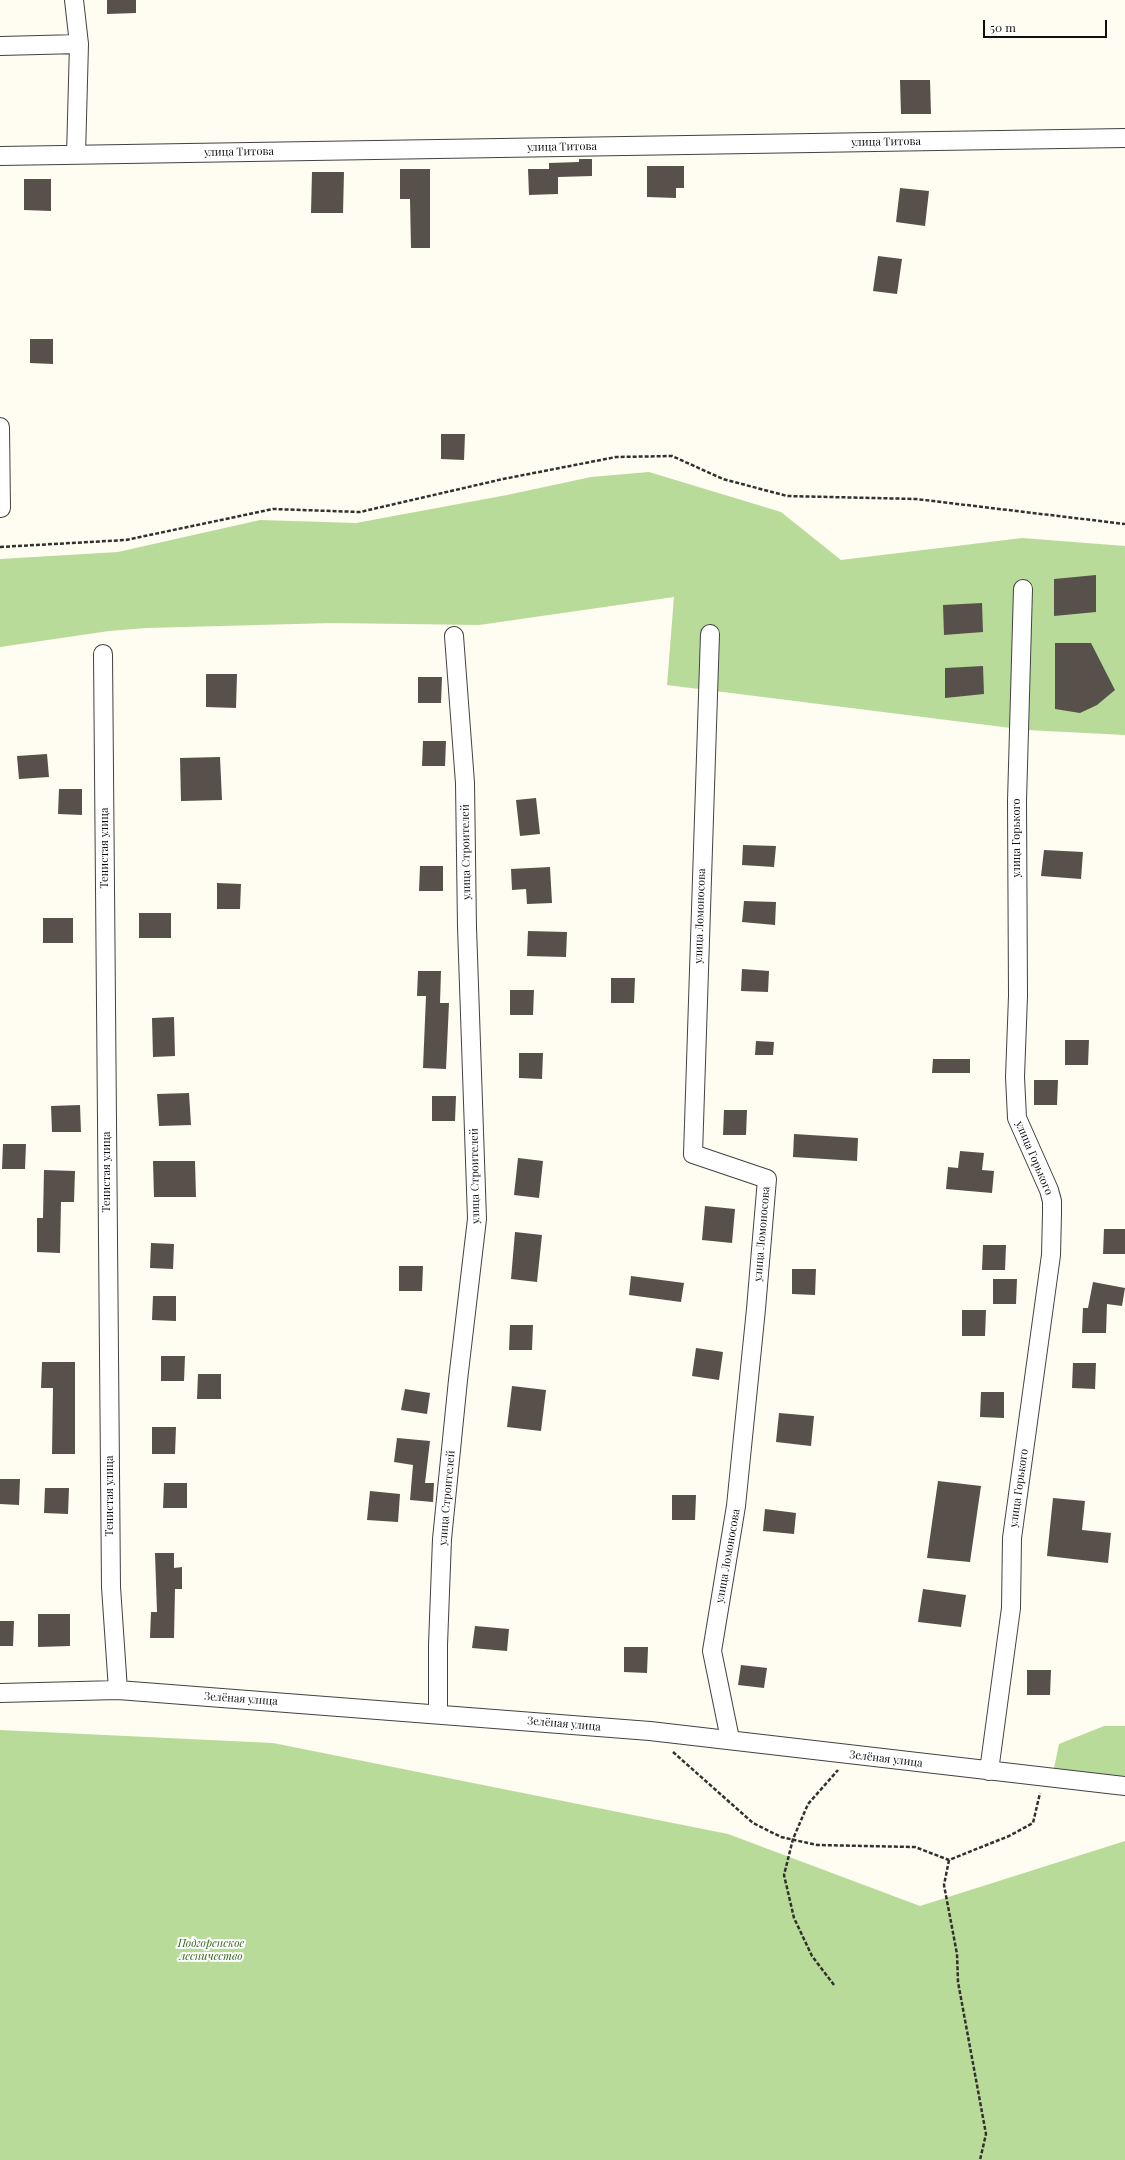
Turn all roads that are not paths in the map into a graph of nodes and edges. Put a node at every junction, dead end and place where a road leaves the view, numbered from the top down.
1 (74, 0) edge
2 (79, 44) junction
3 (0, 46) edge
4 (1125, 138) edge
5 (76, 155) junction
6 (0, 156) edge
7 (0, 427) edge
8 (1, 508) dead end
9 (1022, 589) dead end
10 (710, 634) dead end
11 (454, 636) dead end
12 (103, 654) dead end
13 (118, 1690) junction
14 (0, 1693) edge
15 (438, 1714) junction
16 (730, 1739) junction
17 (989, 1771) junction
18 (1125, 1786) edge

1 - 2 street
2 - 3 street
2 - 5 street
4 - 5 street, улица Титова
5 - 6 street, улица Титова
7 - 8 street
9 - 17 street, улица Горького
10 - 16 street, улица Ломоносова
11 - 15 street, улица Строителей
12 - 13 street, Тенистая улица
13 - 14 street, Зелёная улица
13 - 15 street, Зелёная улица
15 - 16 street, Зелёная улица
16 - 17 street, Зелёная улица
17 - 18 street, Зелёная улица

